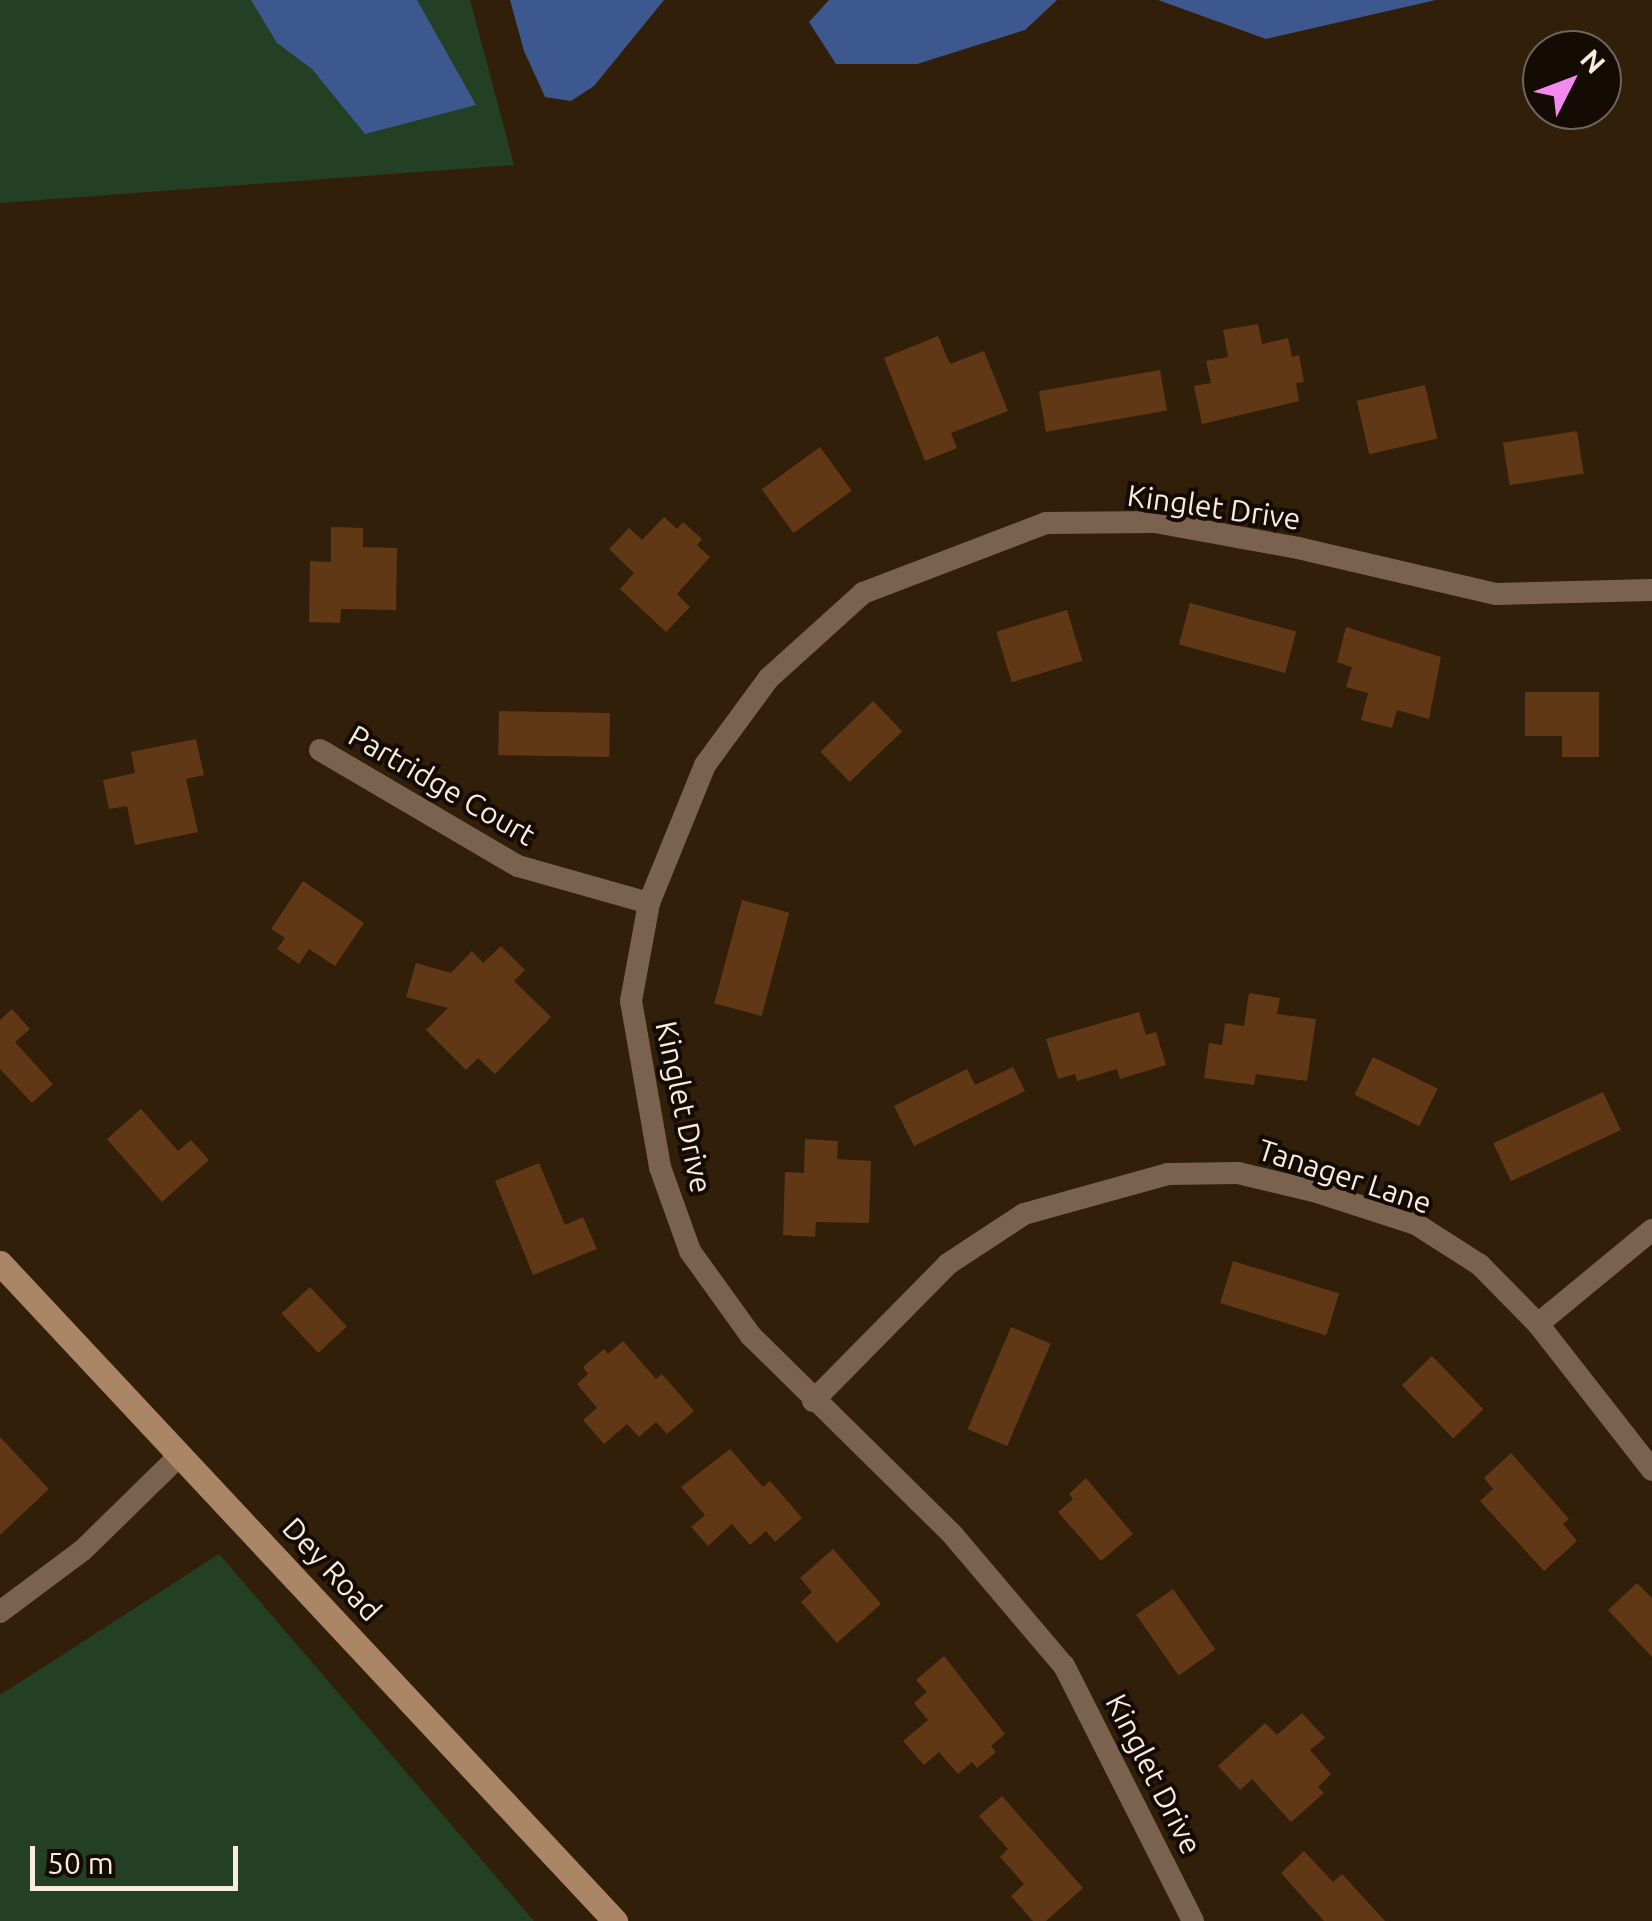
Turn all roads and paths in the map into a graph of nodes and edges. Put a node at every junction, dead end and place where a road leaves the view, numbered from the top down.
1 (1652, 590) edge
2 (320, 750) dead end
3 (649, 904) junction
4 (1652, 1230) edge
5 (0, 1263) edge
6 (1538, 1324) junction
7 (813, 1401) junction
8 (180, 1455) junction
9 (1652, 1470) edge
10 (0, 1612) edge
11 (615, 1921) edge
12 (1193, 1921) edge

1 - 3 street, Kinglet Drive
2 - 3 street, Partridge Court
3 - 7 street, Kinglet Drive
4 - 6 street
5 - 8 main road, Dey Road
6 - 7 street, Tanager Lane
6 - 9 street, Tanager Lane
7 - 12 street, Kinglet Drive
8 - 10 street
8 - 11 main road, Dey Road

